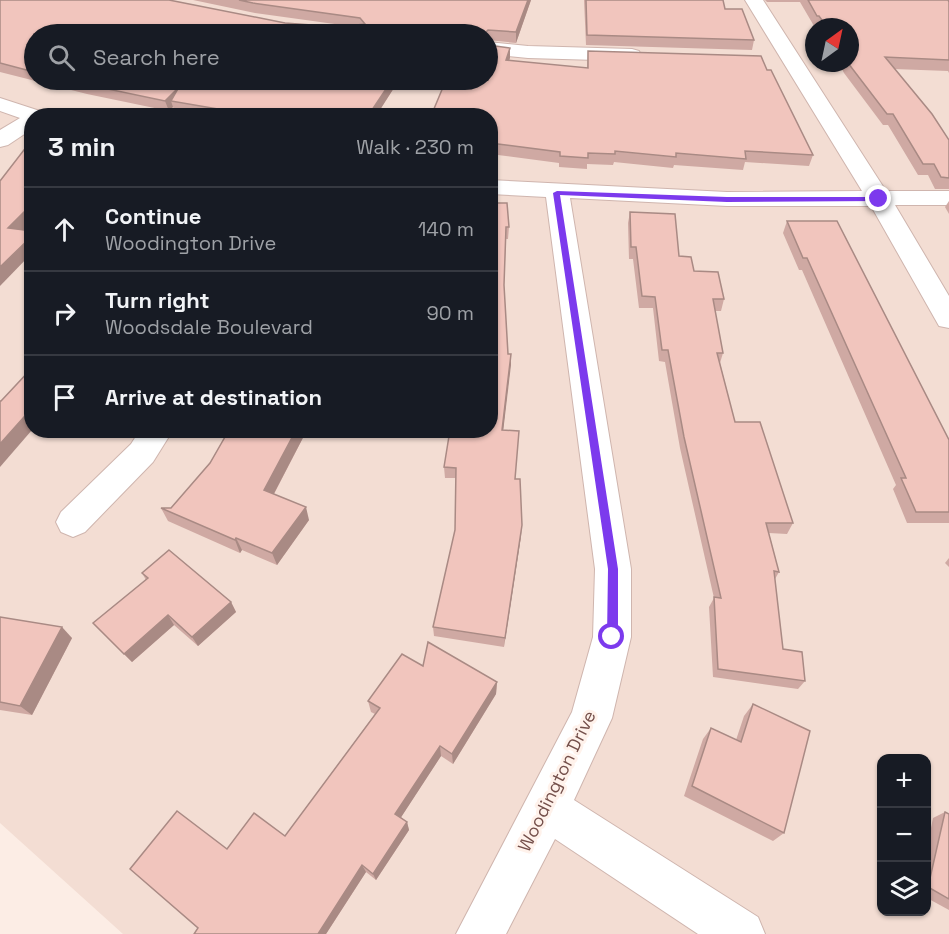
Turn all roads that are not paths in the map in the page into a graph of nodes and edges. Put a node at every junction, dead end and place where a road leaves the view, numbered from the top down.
1 (754, 0) edge
2 (498, 49) edge
3 (646, 55) edge
4 (765, 58) edge
5 (789, 59) junction
6 (0, 104) edge
7 (24, 112) edge
8 (24, 124) edge
9 (0, 140) edge
10 (498, 189) edge
11 (557, 193) junction
12 (949, 198) edge
13 (879, 199) junction
14 (949, 319) edge
15 (152, 438) edge
16 (73, 522) dead end
17 (547, 808) junction
18 (480, 934) edge
19 (741, 934) edge

1 - 5 street
2 - 3 street
4 - 5 street
5 - 13 street
6 - 7 street
8 - 9 street
10 - 11 street
11 - 13 street
11 - 17 street, Woodington Drive
12 - 13 street
13 - 14 street
15 - 16 street
17 - 18 street, Woodington Drive
17 - 19 street

